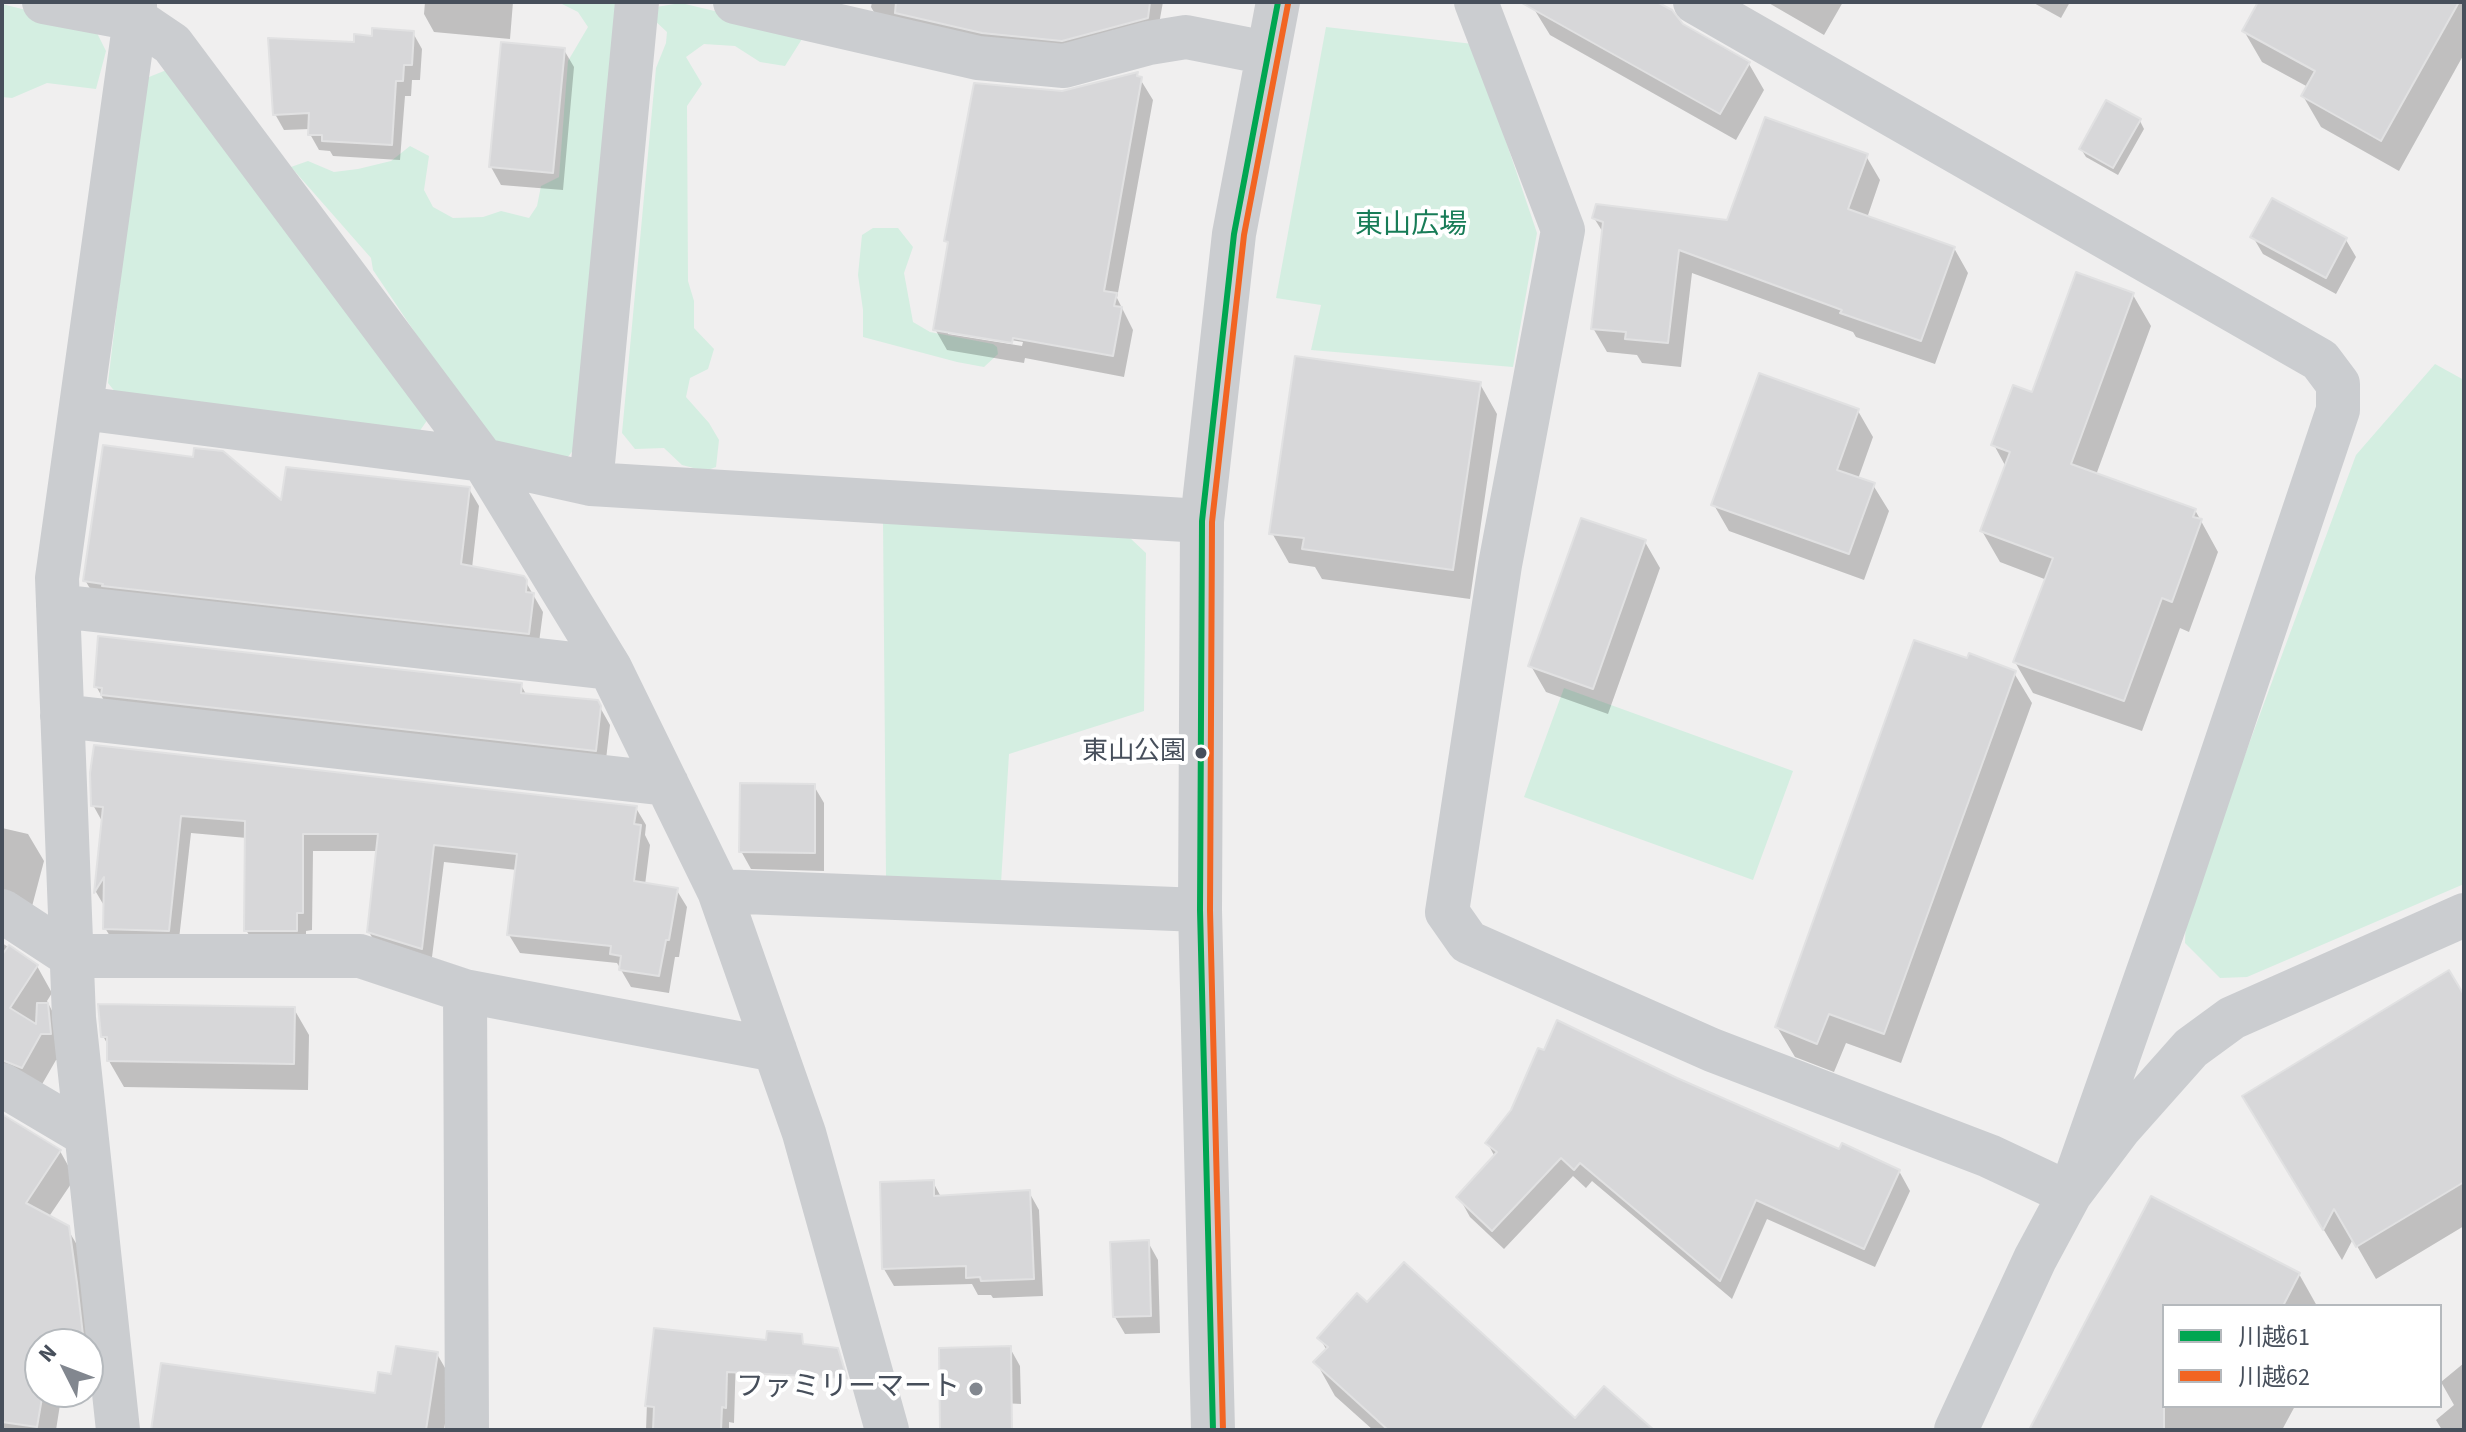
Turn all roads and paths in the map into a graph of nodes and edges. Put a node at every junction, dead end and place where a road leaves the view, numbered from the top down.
1 (44, 2) edge
2 (637, 2) edge
3 (735, 2) edge
4 (1278, 2) edge
5 (1476, 2) edge
6 (1695, 2) edge
7 (135, 10) edge
8 (1267, 53) junction
9 (82, 408) junction
10 (483, 460) junction
11 (591, 484) junction
12 (1202, 521) junction
13 (58, 606) junction
14 (610, 668) junction
15 (62, 716) junction
16 (667, 784) junction
17 (719, 891) junction
18 (1200, 910) junction
19 (2, 911) edge
20 (2464, 915) edge
21 (71, 956) junction
22 (465, 991) junction
23 (775, 1050) junction
24 (2, 1085) edge
25 (85, 1134) junction
26 (2070, 1194) junction
27 (118, 1430) edge
28 (467, 1430) edge
29 (887, 1430) edge
30 (1213, 1430) edge
31 (1956, 1430) edge

1 - 7 street
2 - 11 street
3 - 8 street
4 - 8 street
5 - 26 street
6 - 26 street
7 - 9 street
7 - 10 street
8 - 12 street
9 - 10 street
9 - 13 street
10 - 11 street
10 - 14 street
11 - 12 street
12 - 18 street
13 - 14 street
13 - 15 street
14 - 16 street
15 - 16 street
15 - 21 street
16 - 17 street
17 - 18 street
17 - 23 street
18 - 30 street
19 - 21 street
20 - 26 street
21 - 22 street
21 - 25 street
22 - 23 street
22 - 28 street
23 - 29 street
24 - 25 street
25 - 27 street
26 - 31 street

